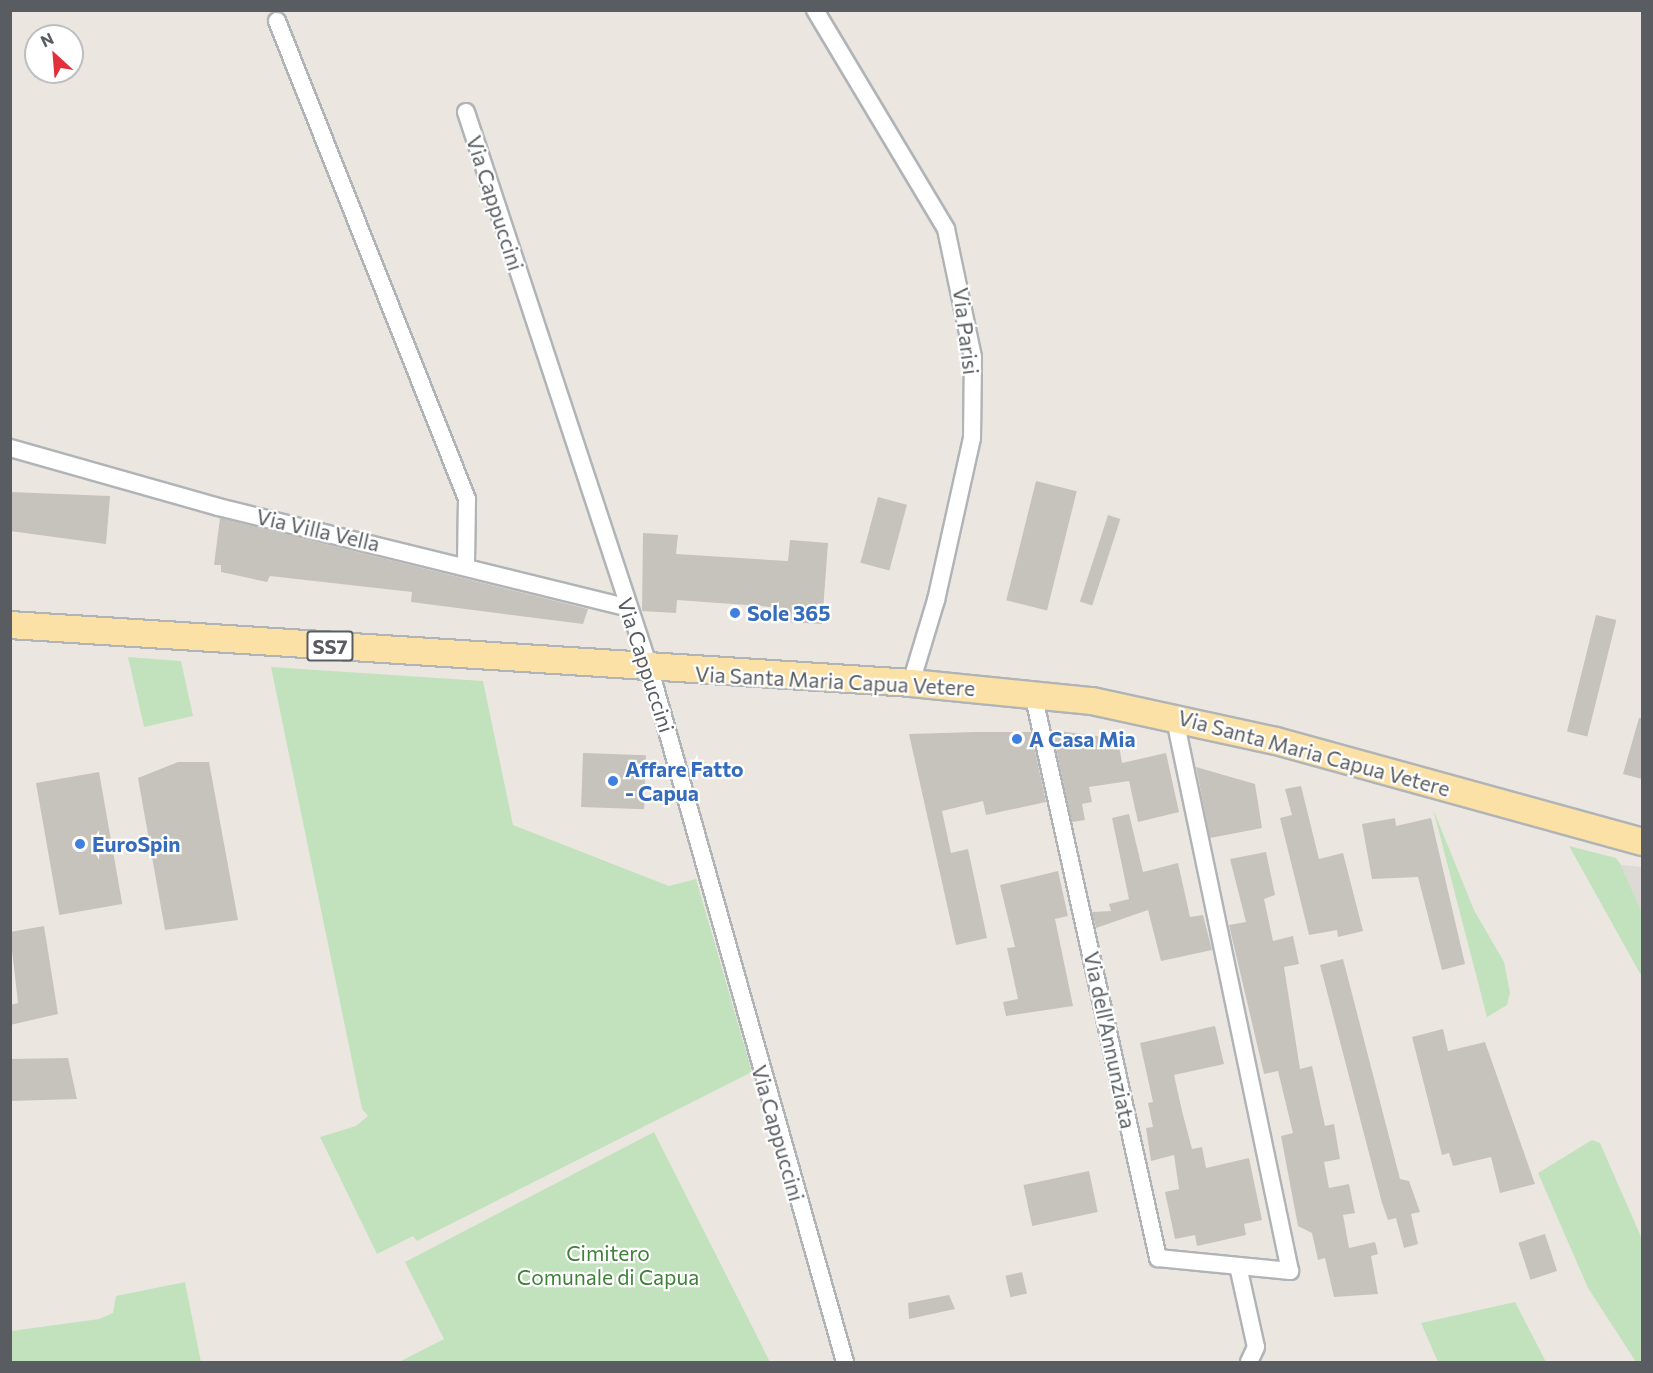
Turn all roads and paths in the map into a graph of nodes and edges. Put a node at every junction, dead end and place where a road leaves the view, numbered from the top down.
1 (814, 10) edge
2 (277, 21) dead end
3 (466, 112) dead end
4 (10, 448) edge
5 (466, 566) junction
6 (628, 608) junction
7 (10, 625) edge
8 (650, 670) junction
9 (911, 683) junction
10 (1034, 693) junction
11 (1174, 716) junction
12 (1642, 842) edge
13 (1238, 1266) junction
14 (1252, 1355) edge
15 (845, 1362) edge
16 (1263, 1362) edge

1 - 9 street, Via Parisi
2 - 5 street
3 - 6 street, Via Cappuccini
4 - 5 street, Via Villa Vella
5 - 6 street, Via Villa Vella
6 - 8 street, Via Cappuccini
7 - 8 main road, Via Santa Maria Capua Vetere / SS7
8 - 9 main road, Via Santa Maria Capua Vetere / SS7
8 - 15 street, Via Cappuccini
9 - 10 main road, Via Santa Maria Capua Vetere / SS7
10 - 11 main road, Via Santa Maria Capua Vetere / SS7
10 - 13 street, Via dell'Annunziata
11 - 12 main road, Via Santa Maria Capua Vetere / SS7
11 - 13 street, Via dell'Annunziata
13 - 14 street
14 - 16 street

